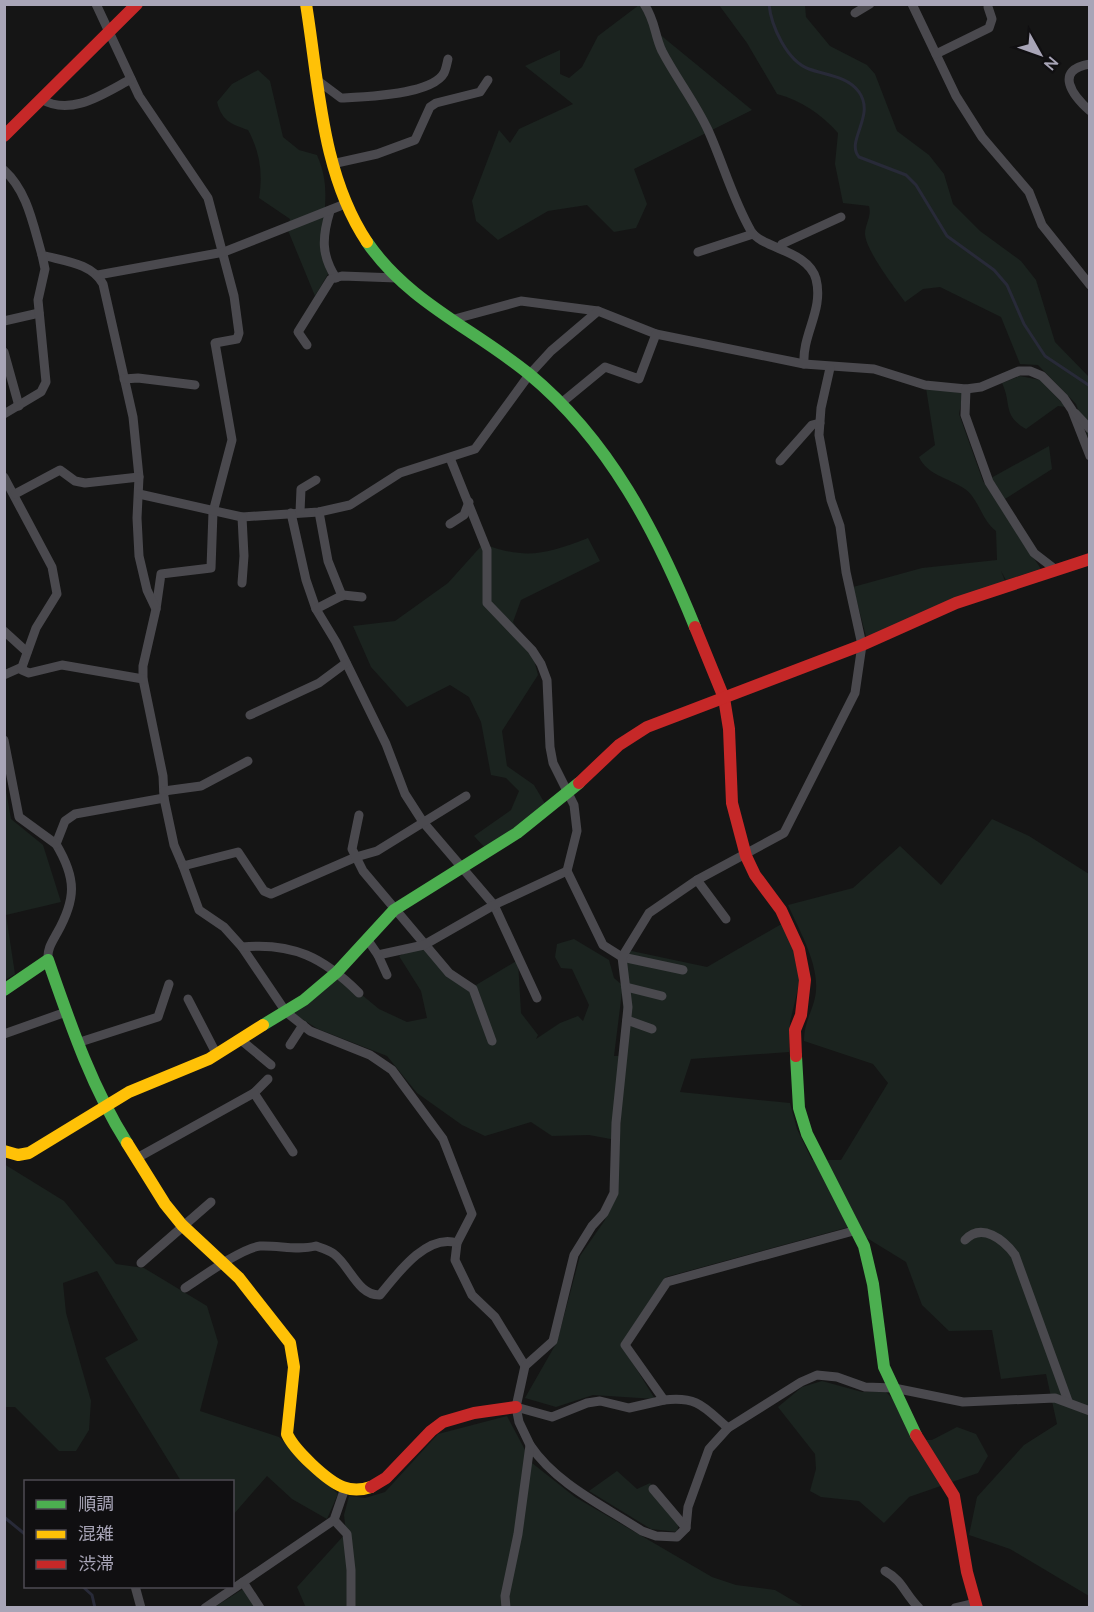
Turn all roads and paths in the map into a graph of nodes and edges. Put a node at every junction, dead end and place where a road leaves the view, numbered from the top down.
1 (96, 4) edge
2 (137, 4) edge
3 (306, 4) edge
4 (644, 4) edge
5 (870, 4) edge
6 (912, 4) edge
7 (988, 8) dead end
8 (855, 14) dead end
9 (108, 33) junction
10 (936, 54) junction
11 (448, 59) dead end
12 (1089, 64) edge
13 (130, 79) junction
14 (317, 80) junction
15 (488, 80) dead end
16 (41, 99) junction
17 (1089, 111) edge
18 (4, 136) edge
19 (332, 164) junction
20 (4, 170) edge
21 (345, 204) junction
22 (330, 211) junction
23 (841, 217) dead end
24 (753, 234) junction
25 (780, 248) junction
26 (224, 252) junction
27 (698, 252) dead end
28 (42, 255) junction
29 (98, 274) junction
30 (336, 278) junction
31 (397, 278) junction
32 (1089, 285) edge
33 (598, 311) junction
34 (39, 313) junction
35 (451, 320) junction
36 (4, 321) edge
37 (656, 334) junction
38 (307, 345) dead end
39 (4, 352) edge
40 (804, 364) junction
41 (831, 368) junction
42 (529, 375) junction
43 (124, 379) junction
44 (195, 385) dead end
45 (966, 389) junction
46 (560, 404) junction
47 (19, 406) junction
48 (1072, 410) junction
49 (4, 414) edge
50 (820, 423) junction
51 (1089, 429) edge
52 (1089, 456) edge
53 (450, 458) junction
54 (780, 461) dead end
55 (4, 477) edge
56 (139, 477) junction
57 (316, 480) dead end
58 (139, 494) junction
59 (15, 495) junction
60 (469, 502) junction
61 (213, 512) junction
62 (318, 512) junction
63 (295, 513) junction
64 (242, 517) junction
65 (450, 524) dead end
66 (1089, 560) edge
67 (1056, 570) junction
68 (242, 583) dead end
69 (342, 596) junction
70 (362, 597) dead end
71 (156, 609) junction
72 (316, 609) junction
73 (4, 632) edge
74 (862, 645) junction
75 (27, 652) junction
76 (346, 663) junction
77 (22, 667) junction
78 (4, 675) edge
79 (143, 679) junction
80 (724, 698) junction
81 (250, 715) dead end
82 (4, 740) edge
83 (248, 761) dead end
84 (569, 792) junction
85 (164, 794) junction
86 (466, 796) dead end
87 (359, 815) dead end
88 (423, 822) junction
89 (56, 844) junction
90 (746, 856) junction
91 (356, 857) junction
92 (183, 866) junction
93 (464, 868) junction
94 (567, 871) junction
95 (697, 880) junction
96 (494, 905) junction
97 (394, 910) junction
98 (726, 919) dead end
99 (367, 939) junction
100 (424, 945) junction
101 (242, 946) junction
102 (378, 955) junction
103 (622, 957) junction
104 (48, 960) junction
105 (683, 970) dead end
106 (337, 972) junction
107 (387, 975) dead end
108 (169, 984) dead end
109 (626, 987) junction
110 (4, 990) edge
111 (359, 993) dead end
112 (662, 996) dead end
113 (537, 998) dead end
114 (188, 999) dead end
115 (66, 1012) junction
116 (286, 1012) junction
117 (627, 1020) junction
118 (303, 1025) junction
119 (652, 1029) dead end
120 (4, 1034) edge
121 (241, 1040) junction
122 (492, 1041) dead end
123 (77, 1043) junction
124 (290, 1045) dead end
125 (217, 1055) junction
126 (271, 1065) dead end
127 (268, 1078) dead end
128 (254, 1093) junction
129 (105, 1108) junction
130 (4, 1151) edge
131 (293, 1152) dead end
132 (137, 1158) junction
133 (211, 1202) dead end
134 (182, 1225) junction
135 (857, 1230) junction
136 (965, 1240) dead end
137 (457, 1243) junction
138 (141, 1263) dead end
139 (224, 1263) junction
140 (185, 1288) dead end
141 (525, 1366) junction
142 (894, 1388) junction
143 (664, 1400) junction
144 (1068, 1401) junction
145 (516, 1407) junction
146 (1089, 1411) edge
147 (728, 1428) junction
148 (530, 1445) junction
149 (345, 1488) junction
150 (653, 1489) dead end
151 (334, 1520) junction
152 (686, 1528) junction
153 (885, 1571) dead end
154 (243, 1581) junction
155 (234, 1587) edge
156 (135, 1588) edge
157 (233, 1588) edge
158 (977, 1605) edge
159 (141, 1608) edge
160 (205, 1608) edge
161 (260, 1608) edge
162 (351, 1608) edge
163 (506, 1608) edge
164 (919, 1608) edge
165 (955, 1608) edge

1 - 9 street
2 - 9 street
3 - 14 street
4 - 24 street
5 - 8 street
6 - 10 street
7 - 10 street
9 - 13 street
9 - 16 street
10 - 32 street
11 - 14 street
12 - 17 street
13 - 16 street
13 - 26 street
14 - 19 street
15 - 19 street
16 - 18 street
19 - 21 street
20 - 28 street
21 - 22 street
21 - 31 street
22 - 26 street
22 - 30 street
23 - 25 street
24 - 25 street
24 - 27 street
25 - 40 street
26 - 29 street
26 - 61 street
28 - 29 street
28 - 34 street
29 - 43 street
30 - 31 street
30 - 38 street
31 - 35 street
33 - 35 street
33 - 37 street
33 - 42 street
34 - 36 street
34 - 47 street
35 - 42 street
37 - 40 street
37 - 46 street
39 - 47 street
40 - 41 street
41 - 45 street
41 - 50 street
42 - 46 street
42 - 53 street
43 - 44 street
43 - 56 street
45 - 48 street
45 - 67 street
46 - 80 street
47 - 49 street
48 - 51 street
48 - 52 street
50 - 54 street
50 - 74 street
53 - 60 street
53 - 62 street
55 - 59 street
56 - 58 street
56 - 59 street
57 - 63 street
58 - 61 street
58 - 71 street
59 - 75 street
60 - 65 street
60 - 84 street
61 - 64 street
61 - 71 street
62 - 63 street
62 - 69 street
63 - 64 street
63 - 72 street
64 - 68 street
66 - 67 street
67 - 74 street
69 - 70 street
69 - 72 street
71 - 79 street
72 - 76 street
73 - 75 street
74 - 80 street
74 - 90 street
75 - 77 street
76 - 81 street
76 - 88 street
77 - 78 street
77 - 79 street
79 - 85 street
80 - 84 street
80 - 90 street
82 - 89 street
83 - 85 street
84 - 93 street
84 - 94 street
85 - 89 street
85 - 92 street
86 - 88 street
87 - 91 street
88 - 91 street
88 - 93 street
89 - 104 street
90 - 95 street
90 - 135 street
91 - 92 street
91 - 97 street
92 - 101 street
93 - 96 street
93 - 97 street
94 - 96 street
94 - 103 street
95 - 98 street
95 - 103 street
96 - 100 street
96 - 113 street
97 - 99 street
97 - 100 street
99 - 102 street
99 - 106 street
100 - 102 street
100 - 122 street
101 - 106 street
101 - 116 street
102 - 107 street
103 - 105 street
103 - 109 street
104 - 110 street
104 - 115 street
106 - 111 street
106 - 116 street
108 - 123 street
109 - 112 street
109 - 117 street
114 - 125 street
115 - 120 street
115 - 123 street
116 - 118 street
116 - 121 street
117 - 119 street
117 - 141 street
118 - 124 street
118 - 137 street
121 - 125 street
121 - 126 street
123 - 129 street
125 - 129 street
127 - 128 street
128 - 131 street
128 - 132 street
129 - 130 street
129 - 132 street
132 - 134 street
133 - 134 street
134 - 138 street
134 - 139 street
135 - 142 street
135 - 143 street
136 - 144 street
137 - 139 street
137 - 141 street
139 - 140 street
139 - 149 street
141 - 145 street
142 - 144 street
142 - 147 street
142 - 158 street
143 - 145 street
143 - 147 street
144 - 146 street
145 - 148 street
145 - 149 street
147 - 152 street
148 - 152 street
148 - 163 street
149 - 151 street
150 - 152 street
151 - 154 street
151 - 162 street
153 - 164 street
154 - 155 street
154 - 161 street
156 - 159 street
157 - 160 street
158 - 165 street

